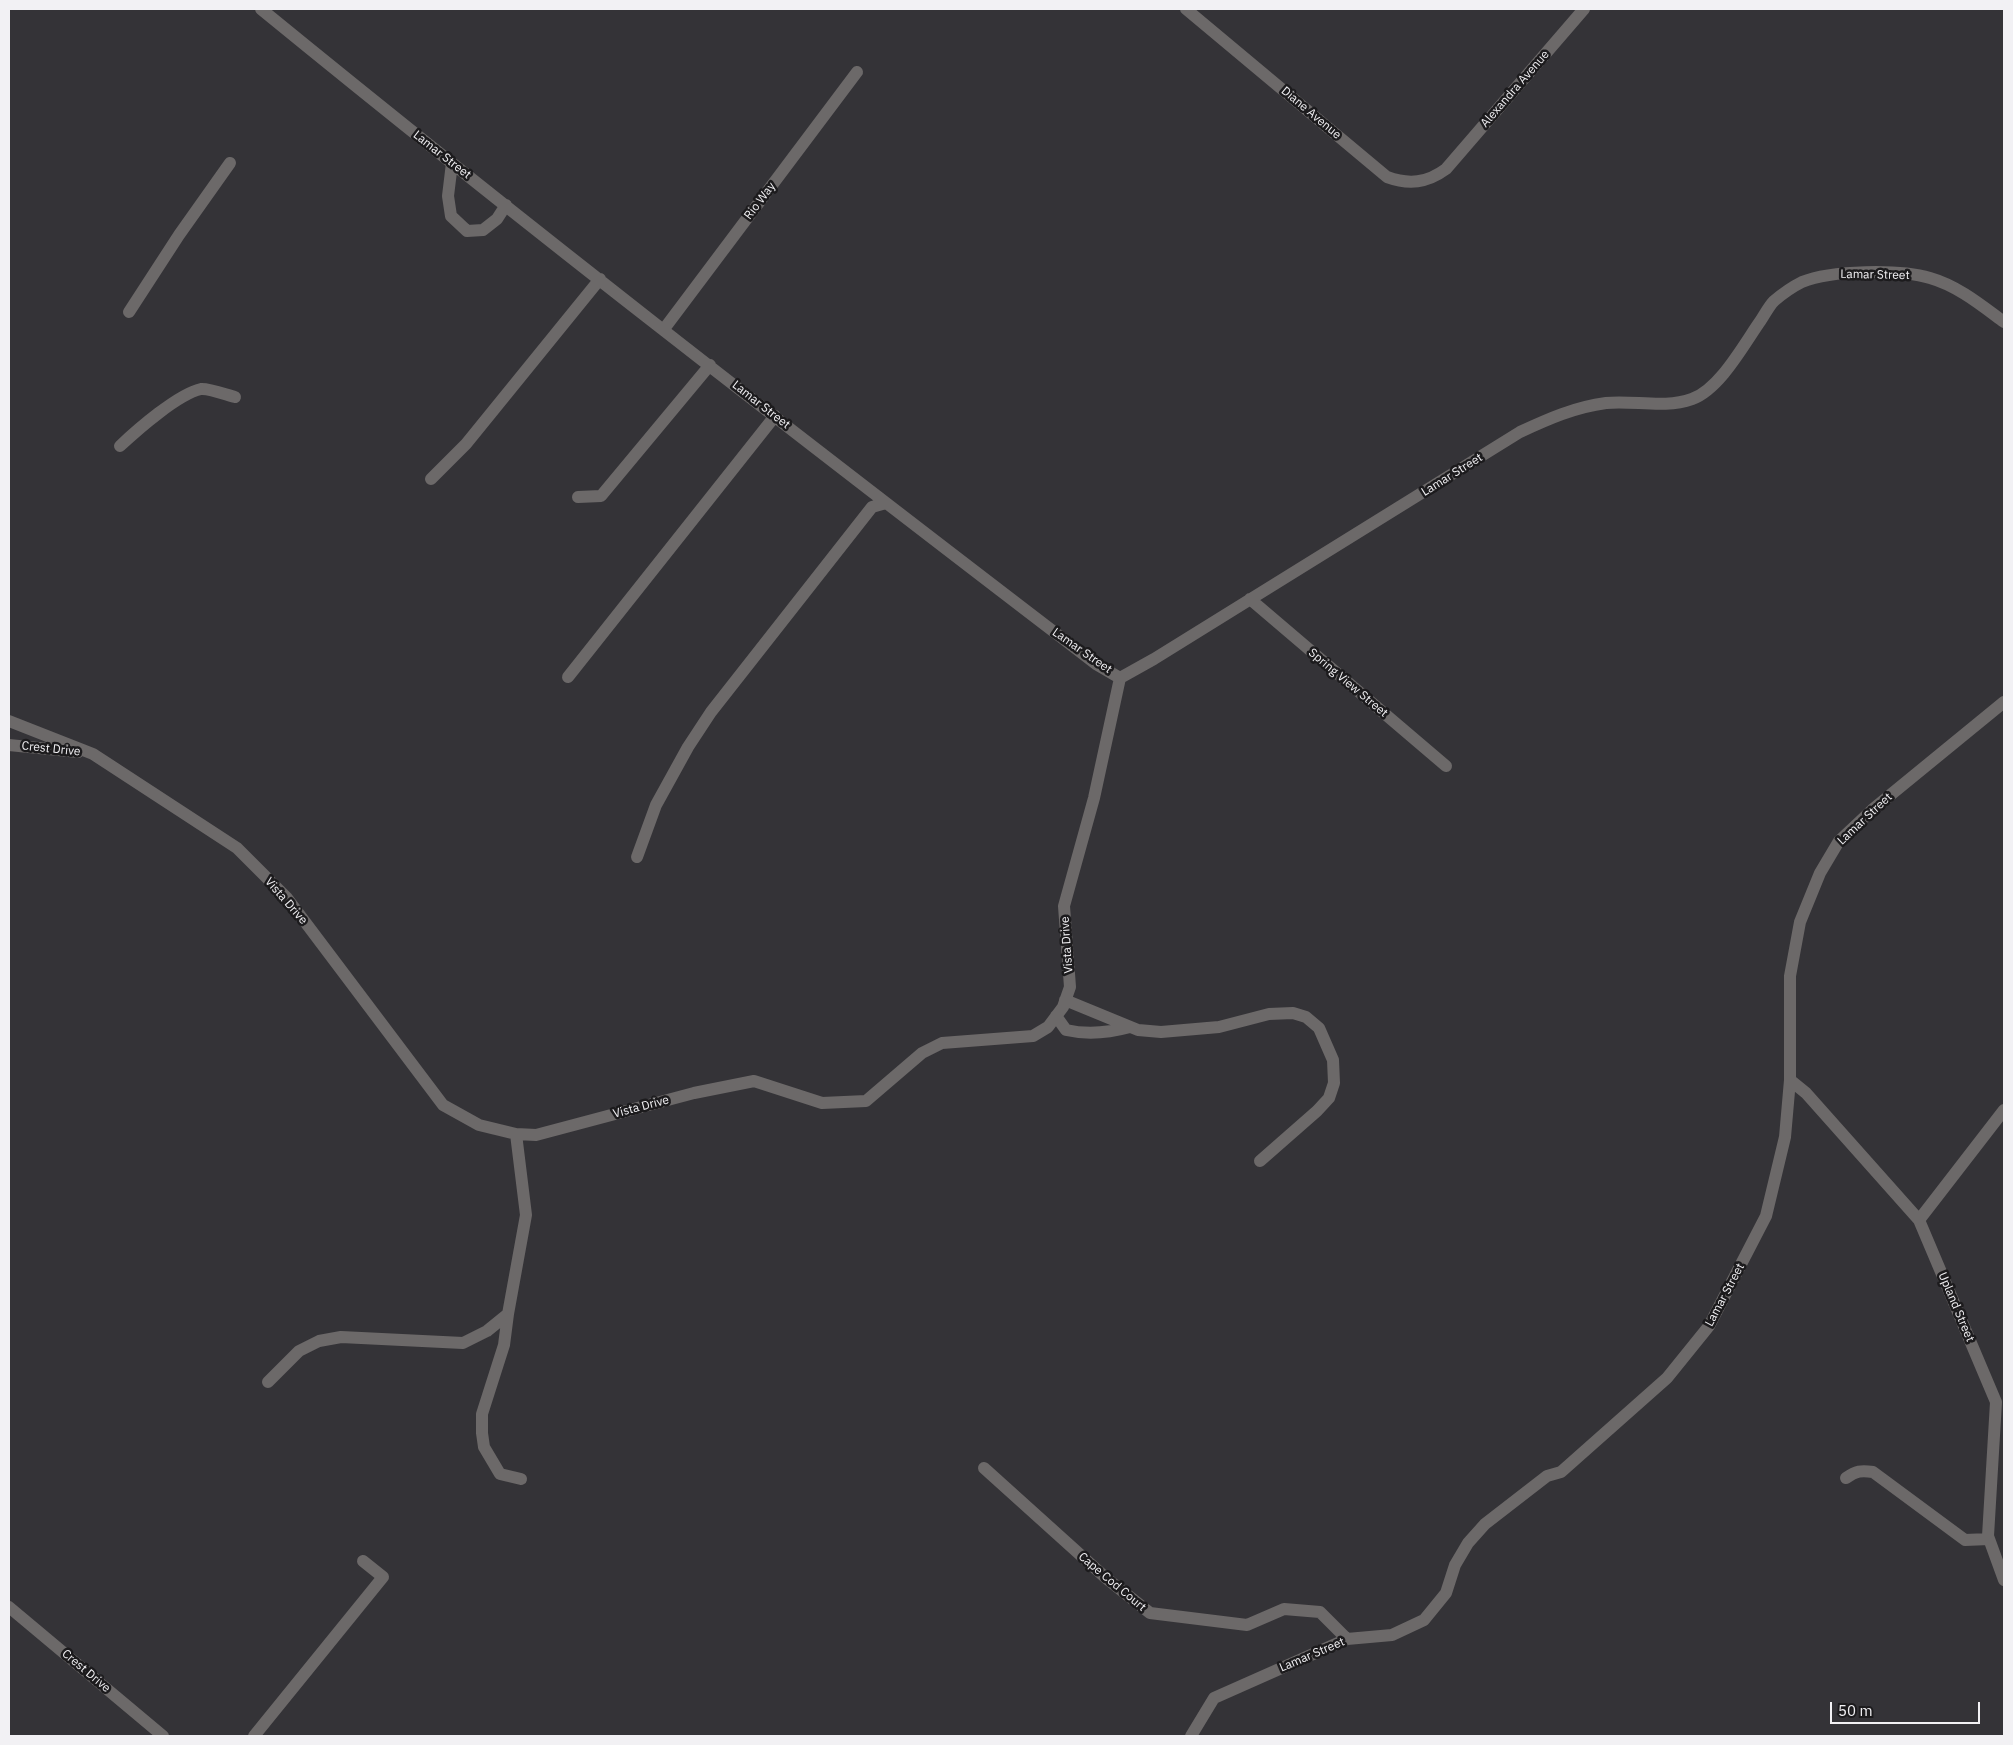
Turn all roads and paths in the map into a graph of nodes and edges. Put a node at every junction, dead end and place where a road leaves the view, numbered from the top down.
1 (261, 9) edge
2 (1186, 9) edge
3 (1584, 9) edge
4 (857, 72) dead end
5 (230, 163) dead end
6 (452, 163) junction
7 (1446, 169) joint
8 (506, 205) junction
9 (600, 279) junction
10 (129, 312) dead end
11 (2004, 322) edge
12 (664, 330) junction
13 (710, 365) junction
14 (235, 396) dead end
15 (775, 416) junction
16 (120, 446) dead end
17 (431, 479) dead end
18 (578, 497) dead end
19 (886, 503) junction
20 (1250, 599) junction
21 (568, 677) dead end
22 (1120, 678) junction
23 (2004, 702) edge
24 (9, 721) edge
25 (9, 745) edge
26 (93, 754) junction
27 (1446, 766) dead end
28 (637, 857) dead end
29 (1065, 1000) junction
30 (1056, 1016) junction
31 (1130, 1027) junction
32 (1790, 1080) junction
33 (2004, 1110) edge
34 (516, 1134) junction
35 (1260, 1162) dead end
36 (1919, 1220) junction
37 (508, 1314) junction
38 (268, 1382) dead end
39 (984, 1468) dead end
40 (1846, 1478) dead end
41 (521, 1479) dead end
42 (1989, 1539) junction
43 (363, 1561) dead end
44 (2004, 1580) edge
45 (9, 1607) edge
46 (1347, 1639) junction
47 (163, 1736) edge
48 (254, 1736) edge
49 (1190, 1736) edge

1 - 6 street, Lamar Street
2 - 7 street, Diane Avenue
3 - 7 street, Alexandra Avenue
4 - 12 street, Rio Way
5 - 10 street
6 - 8 street, Lamar Street
6 - 8 street
8 - 9 street, Lamar Street
9 - 12 street, Lamar Street
9 - 17 street
11 - 20 street, Lamar Street
12 - 13 street, Lamar Street
13 - 15 street, Lamar Street
13 - 18 street
14 - 16 street
15 - 19 street, Lamar Street
15 - 21 street
19 - 22 street, Lamar Street
19 - 28 street
20 - 22 street, Lamar Street
20 - 27 street, Spring View Street
22 - 29 street, Vista Drive
23 - 32 street, Lamar Street
24 - 26 street, Vista Drive
25 - 26 street, Crest Drive
26 - 34 street, Vista Drive
29 - 30 street, Vista Drive
29 - 31 street
30 - 31 street
30 - 34 street, Vista Drive
31 - 35 street
32 - 36 street, Upland Street
32 - 46 street, Lamar Street
33 - 36 street
34 - 37 street
36 - 42 street, Upland Street
37 - 38 street
37 - 41 street
39 - 46 street, Cape Cod Court
40 - 42 street
42 - 44 street, Upland Street
43 - 48 street
45 - 47 street, Crest Drive
46 - 49 street, Lamar Street

